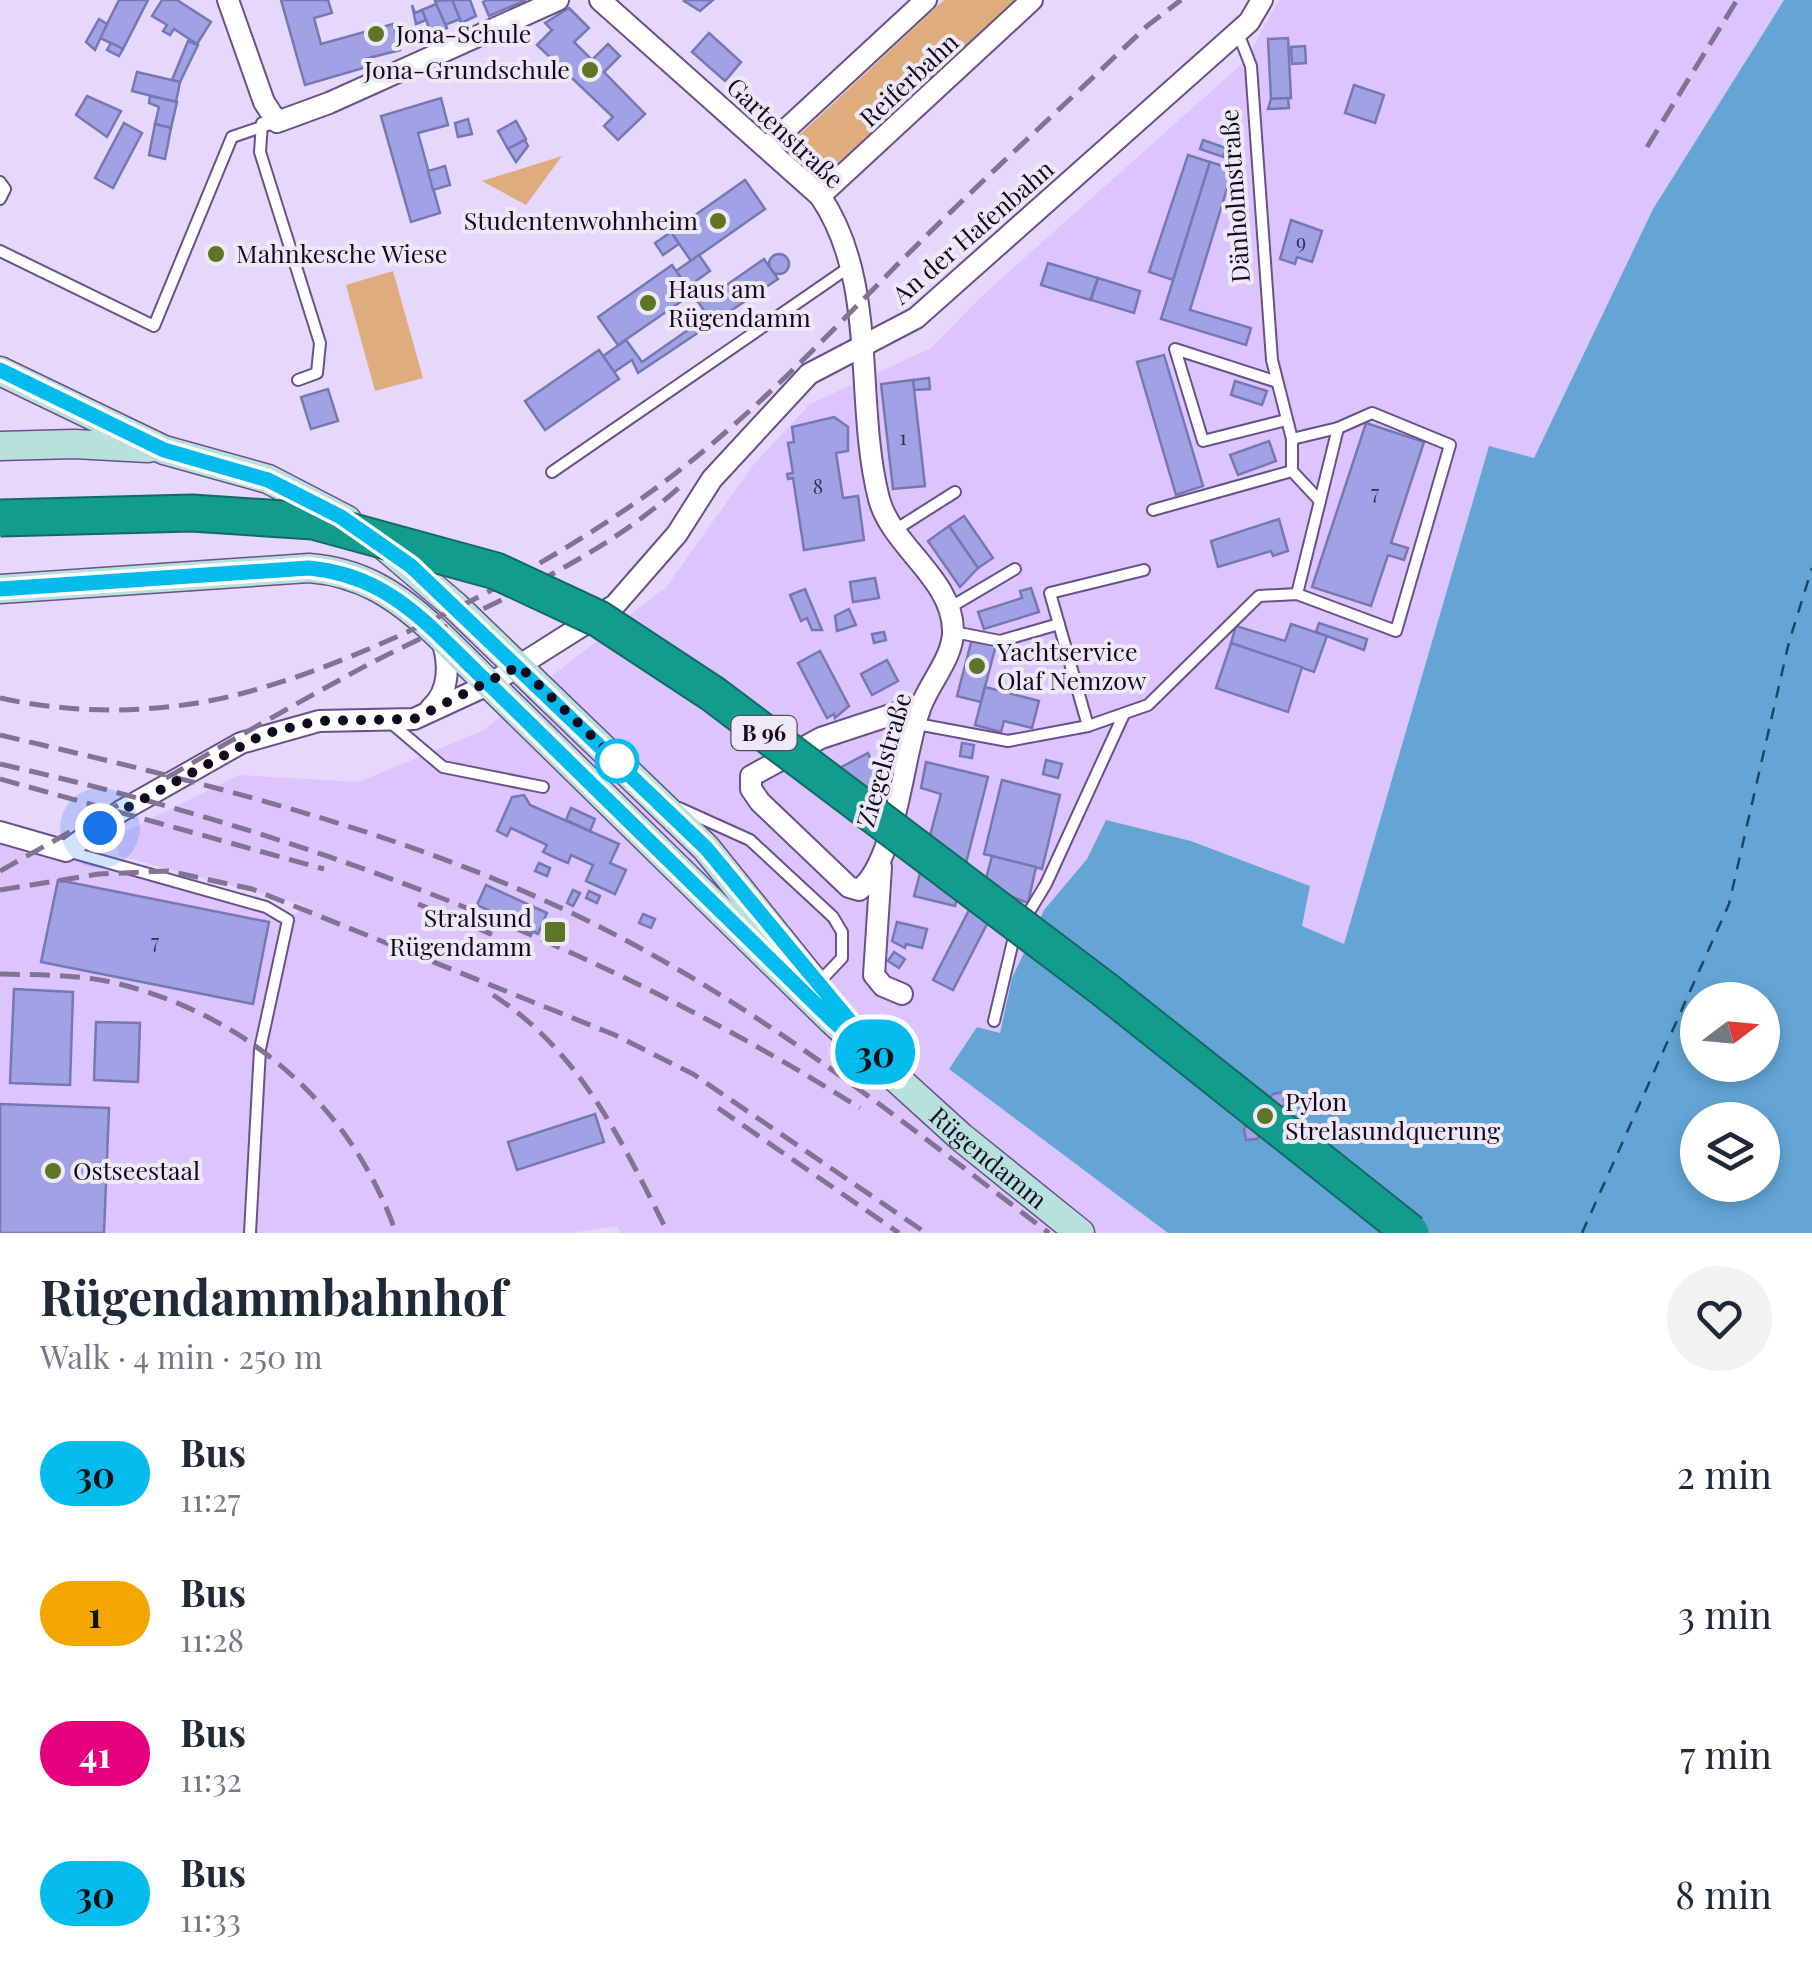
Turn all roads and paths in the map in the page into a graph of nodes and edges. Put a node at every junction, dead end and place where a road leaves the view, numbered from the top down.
1 (228, 0) edge
2 (558, 0) edge
3 (600, 0) edge
4 (926, 0) edge
5 (1032, 0) edge
6 (1262, 0) edge
7 (1238, 32) junction
8 (269, 124) junction
9 (767, 147) junction
10 (0, 182) edge
11 (820, 196) junction
12 (0, 199) edge
13 (0, 250) edge
14 (848, 268) junction
15 (860, 346) junction
16 (0, 370) edge
17 (298, 380) dead end
18 (1274, 381) junction
19 (1286, 420) junction
20 (1338, 428) junction
21 (1292, 439) junction
22 (0, 446) edge
23 (164, 450) junction
24 (1292, 471) junction
25 (552, 472) dead end
26 (955, 492) dead end
27 (1320, 501) junction
28 (1153, 510) dead end
29 (0, 518) edge
30 (895, 530) junction
31 (1014, 569) dead end
32 (1144, 570) dead end
33 (0, 589) edge
34 (1297, 594) junction
35 (950, 608) junction
36 (1058, 624) junction
37 (954, 632) junction
38 (440, 636) junction
39 (519, 666) junction
40 (490, 684) junction
41 (1124, 714) junction
42 (919, 715) junction
43 (414, 719) junction
44 (390, 722) junction
45 (1088, 726) junction
46 (543, 787) dead end
47 (644, 787) junction
48 (0, 832) edge
49 (66, 851) junction
50 (882, 855) junction
51 (776, 964) junction
52 (811, 978) junction
53 (902, 994) dead end
54 (994, 1021) dead end
55 (897, 1078) junction
56 (250, 1233) edge
57 (1080, 1233) edge
58 (1410, 1233) edge

1 - 8 street
2 - 8 street
3 - 9 street, Gartenstraße
4 - 9 street, Reiferbahn
5 - 11 street, Reiferbahn
6 - 7 street, An der Hafenbahn
7 - 15 street, An der Hafenbahn
7 - 18 lane, Dänholmstraße
8 - 13 lane
8 - 17 lane
9 - 11 street, Gartenstraße
10 - 12 lane
11 - 14 street, Gartenstraße
14 - 15 street, Gartenstraße
14 - 25 lane
15 - 30 street
15 - 39 street, An der Hafenbahn
16 - 23 main road
18 - 19 lane, Dänholmstraße
18 - 19 lane
19 - 21 lane, Dänholmstraße
20 - 21 lane
20 - 27 lane
20 - 34 lane
21 - 24 lane, Dänholmstraße
22 - 23 main road
23 - 39 main road
24 - 27 lane
24 - 28 lane
26 - 30 lane
27 - 34 lane
29 - 58 highway, B 96, bridge
30 - 35 street
31 - 35 lane
32 - 36 lane
33 - 38 main road
34 - 41 lane
35 - 37 street
36 - 37 lane
36 - 45 lane
37 - 42 street, Ziegelstraße
38 - 40 main road
38 - 43 street
39 - 40 street, An der Hafenbahn
39 - 47 main road
40 - 43 street, An der Hafenbahn
40 - 51 main road
41 - 45 lane
41 - 54 lane
42 - 45 lane
42 - 50 street, Ziegelstraße
42 - 50 street, Ziegelstraße
43 - 44 street, An der Hafenbahn
44 - 46 lane
44 - 49 street, An der Hafenbahn
47 - 52 main road
47 - 52 lane
48 - 49 street
49 - 56 lane
50 - 53 street, Ziegelstraße
51 - 52 lane
51 - 55 main road
52 - 55 main road
55 - 57 main road, Rügendamm

